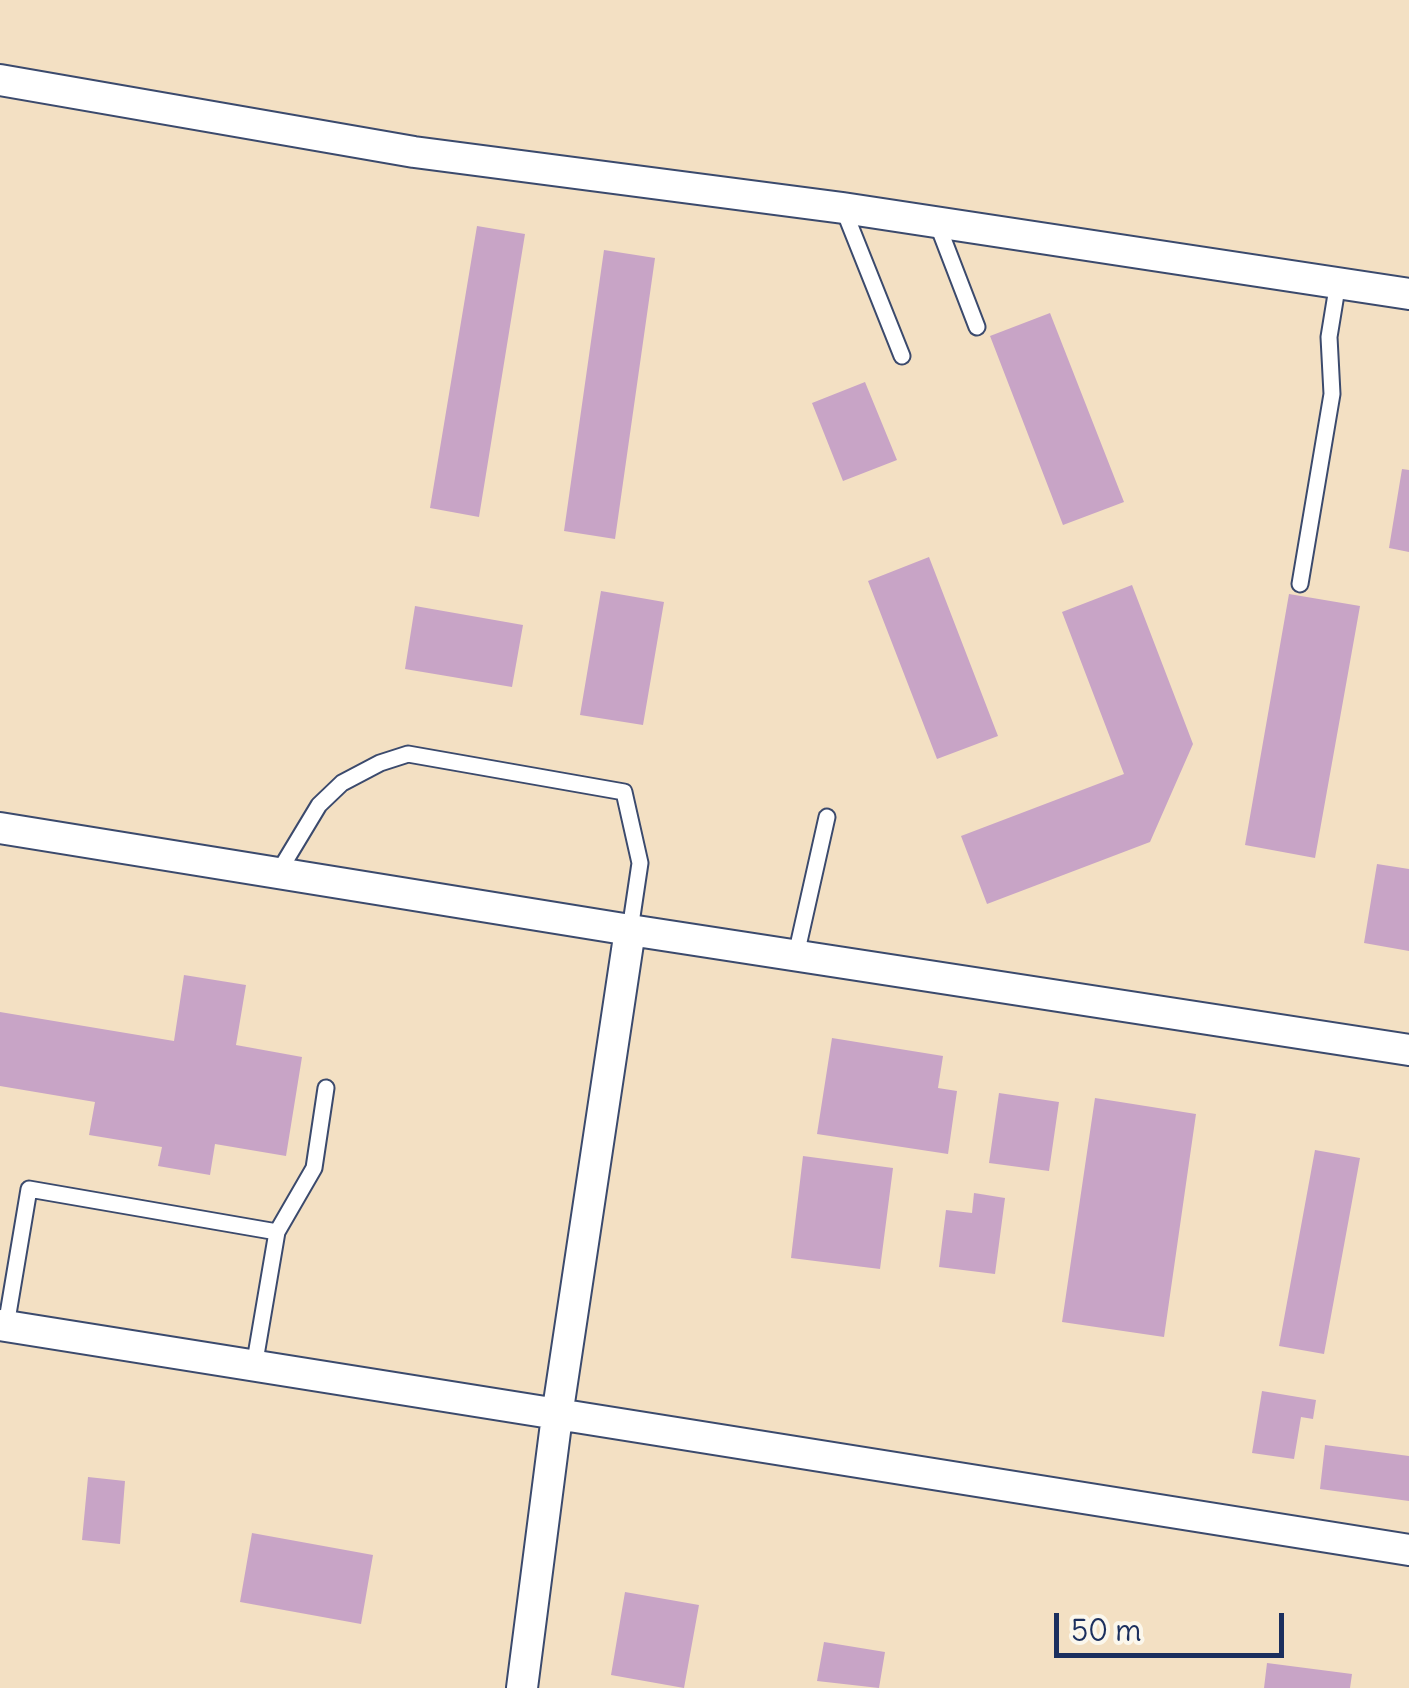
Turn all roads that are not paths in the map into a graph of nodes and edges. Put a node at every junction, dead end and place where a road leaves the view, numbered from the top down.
1 (0, 80) edge
2 (844, 208) junction
3 (937, 223) junction
4 (1338, 282) junction
5 (1409, 294) edge
6 (977, 327) dead end
7 (902, 356) dead end
8 (1300, 584) dead end
9 (827, 816) dead end
10 (0, 828) edge
11 (278, 873) junction
12 (630, 930) junction
13 (796, 955) junction
14 (1409, 1050) edge
15 (326, 1088) dead end
16 (277, 1232) junction
17 (3, 1325) edge
18 (254, 1367) junction
19 (557, 1416) junction
20 (1409, 1550) edge
21 (522, 1688) edge

1 - 2 street
2 - 3 street
2 - 7 lane
3 - 4 street
3 - 6 lane
4 - 5 street
4 - 8 lane
9 - 13 lane
10 - 11 street
11 - 12 street
11 - 12 lane
12 - 13 street
12 - 19 street
13 - 14 street
15 - 16 lane
16 - 17 lane
16 - 18 lane
17 - 18 street
18 - 19 street
19 - 20 street
19 - 21 street

